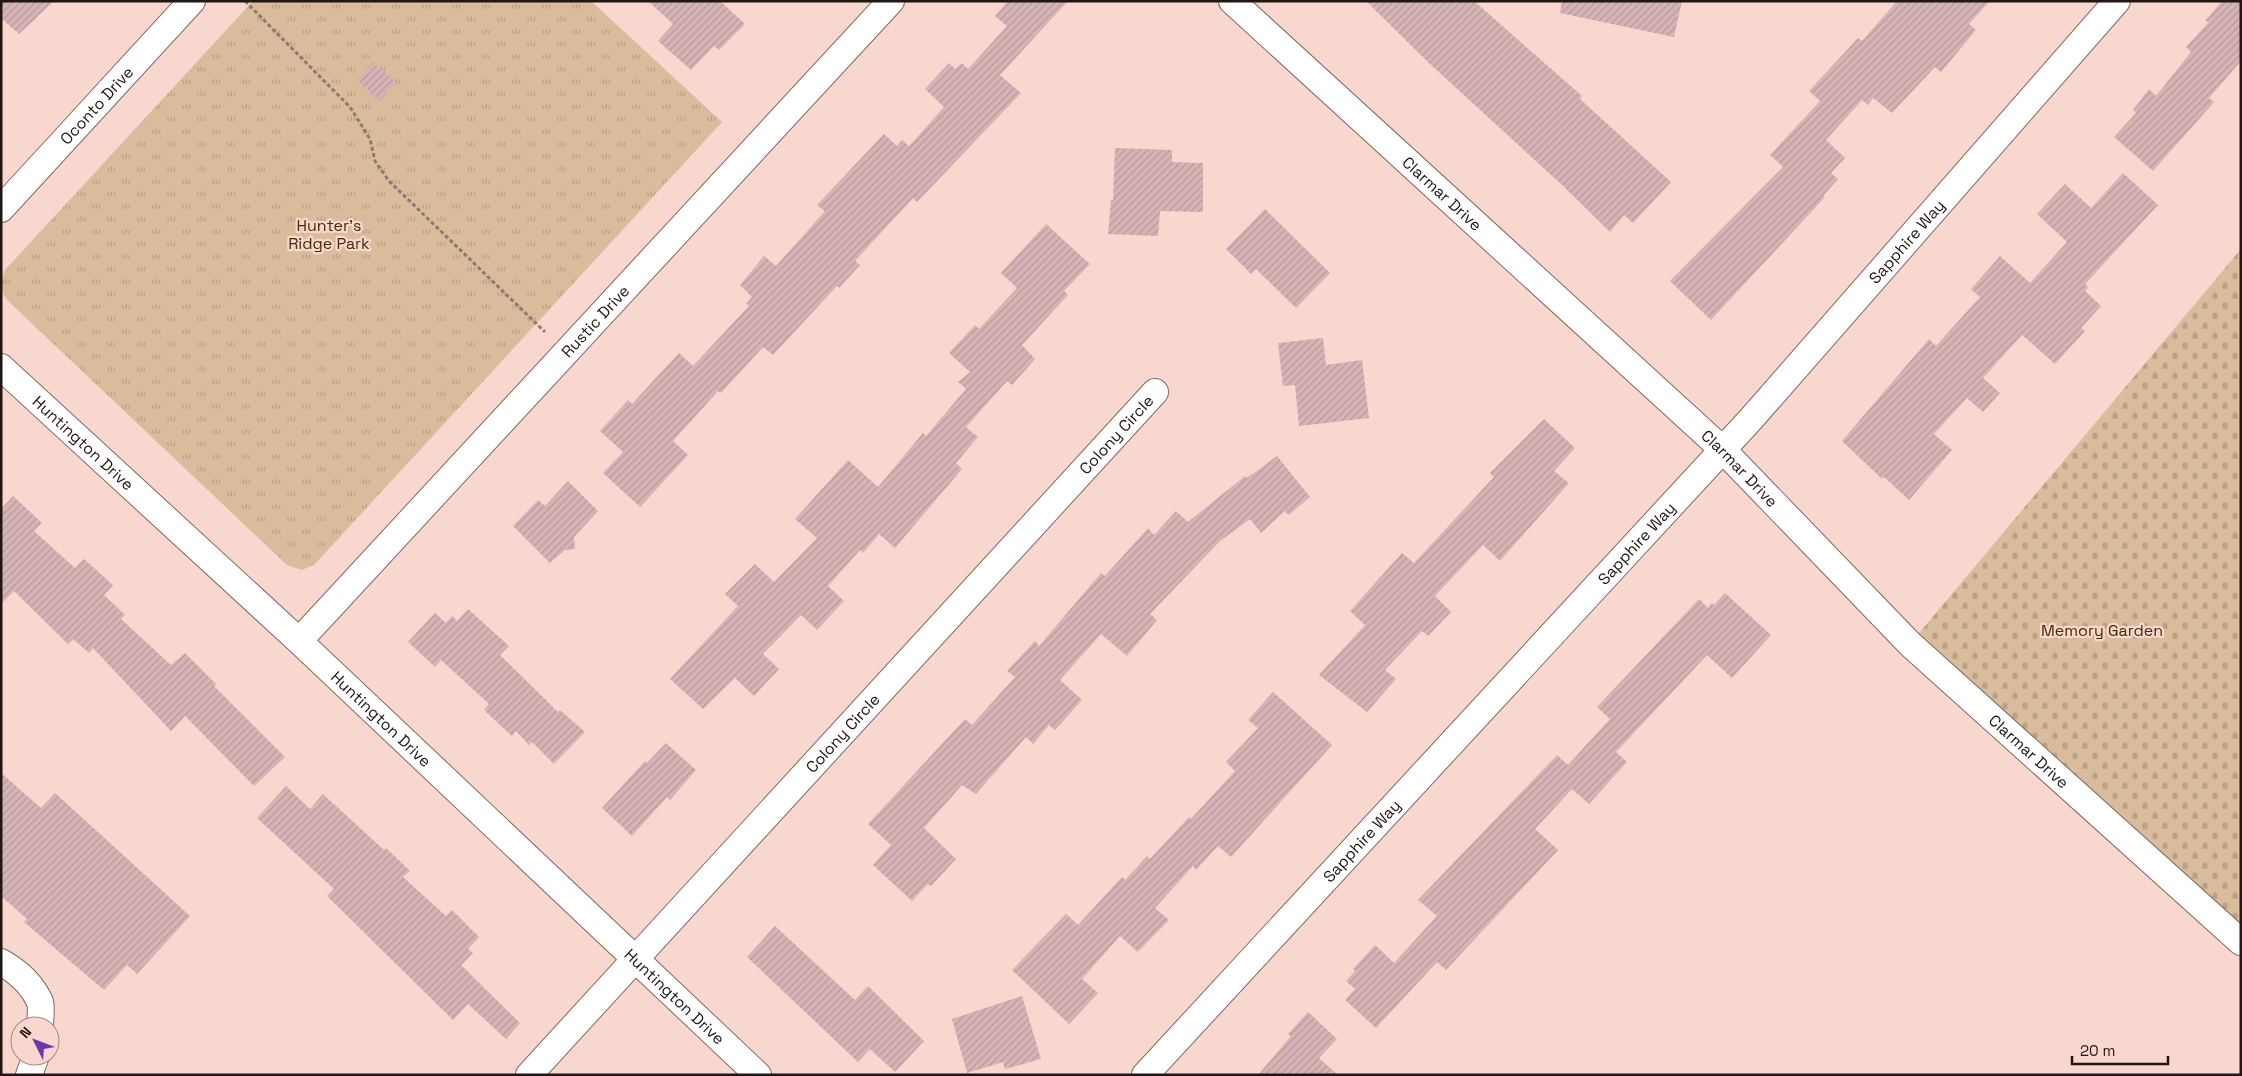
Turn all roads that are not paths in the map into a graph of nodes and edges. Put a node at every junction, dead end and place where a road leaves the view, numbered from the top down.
1 (192, 1) edge
2 (891, 1) edge
3 (1232, 1) edge
4 (2116, 1) edge
5 (1, 209) edge
6 (1, 367) edge
7 (1155, 392) dead end
8 (1722, 449) junction
9 (299, 641) junction
10 (2241, 942) edge
11 (634, 960) junction
12 (1, 962) edge
13 (40, 1016) edge
14 (529, 1075) edge
15 (758, 1075) edge
16 (1145, 1075) edge

1 - 5 street, Oconto Drive
2 - 9 street, Rustic Drive
3 - 8 street, Clarmar Drive
4 - 8 street, Sapphire Way
6 - 9 street, Huntington Drive
7 - 11 street, Colony Circle
8 - 10 street, Clarmar Drive
8 - 16 street, Sapphire Way
9 - 11 street, Huntington Drive
11 - 14 street, Colony Circle
11 - 15 street, Huntington Drive
12 - 13 street

